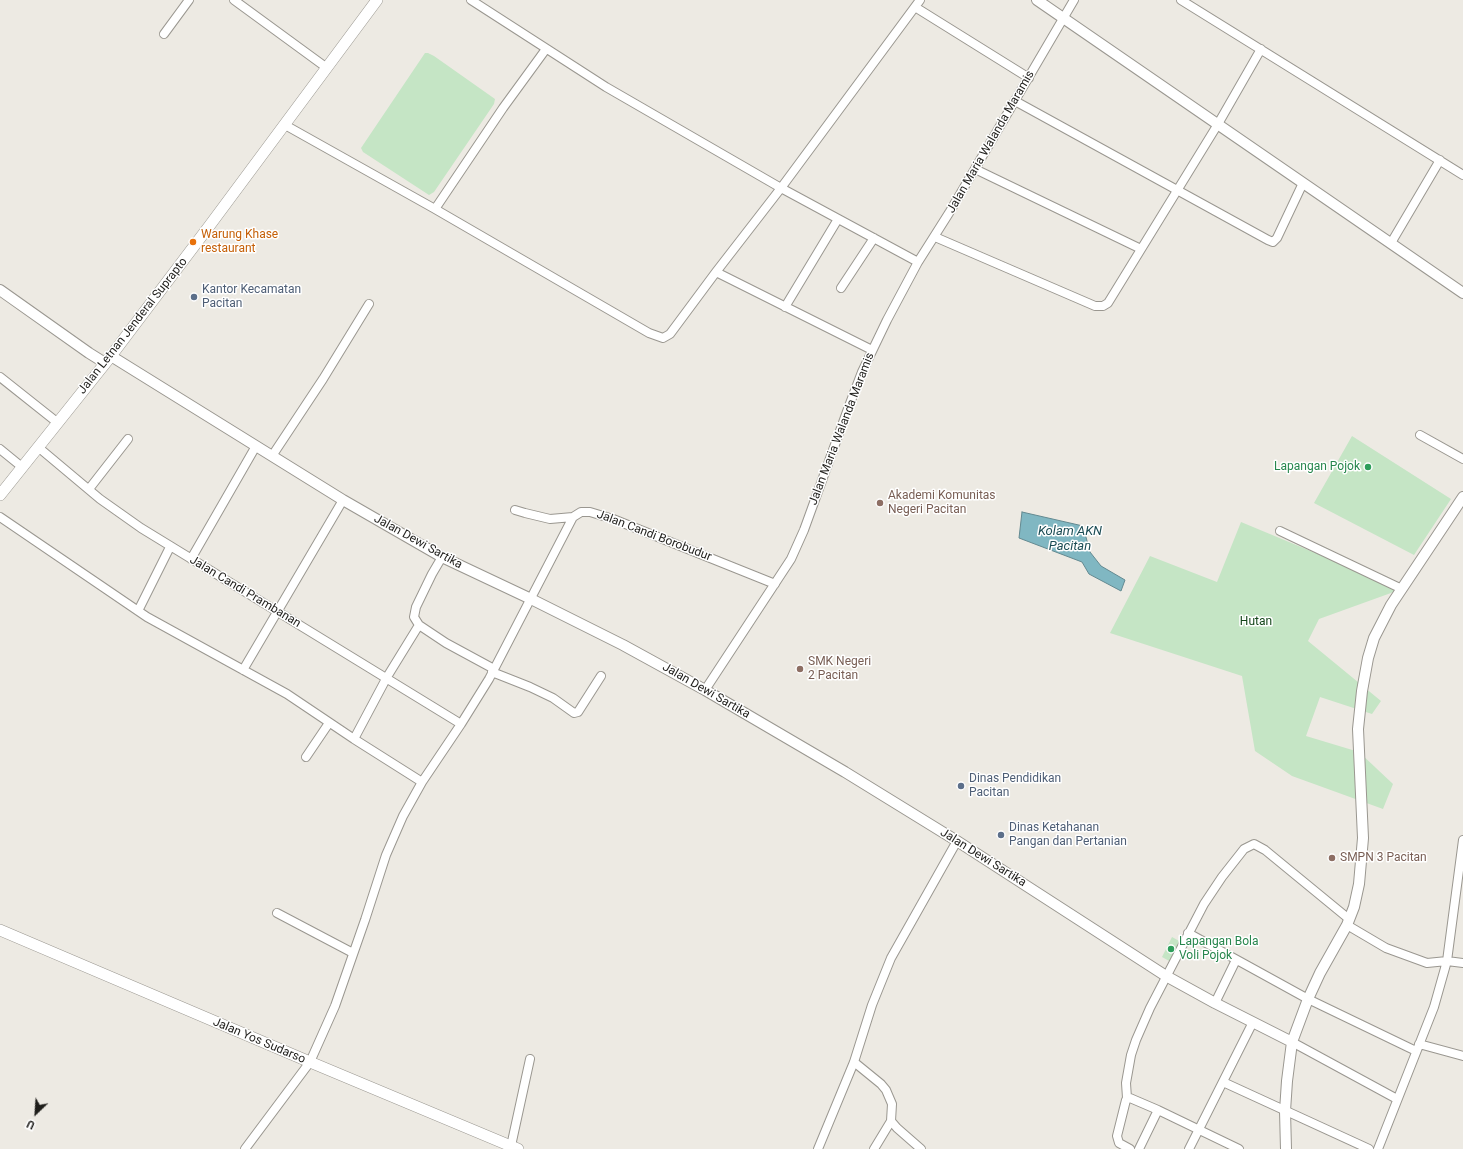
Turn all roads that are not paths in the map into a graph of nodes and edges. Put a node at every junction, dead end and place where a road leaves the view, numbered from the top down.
1 (189, 0) edge
2 (234, 0) edge
3 (377, 0) edge
4 (471, 0) edge
5 (1037, 0) edge
6 (1074, 0) edge
7 (1181, 0) edge
8 (918, 4) edge
9 (1063, 17) junction
10 (164, 34) dead end
11 (546, 49) junction
12 (1261, 49) junction
13 (327, 68) junction
14 (1029, 78) junction
15 (1015, 101) junction
16 (1218, 124) junction
17 (284, 125) junction
18 (1440, 160) junction
19 (975, 169) junction
20 (1463, 175) edge
21 (1303, 183) junction
22 (781, 188) junction
23 (1177, 190) junction
24 (435, 209) junction
25 (838, 219) junction
26 (935, 237) junction
27 (874, 238) junction
28 (1391, 243) junction
29 (1141, 249) junction
30 (918, 262) junction
31 (716, 272) junction
32 (841, 288) dead end
33 (0, 290) edge
34 (1463, 293) edge
35 (369, 304) dead end
36 (785, 307) junction
37 (872, 350) junction
38 (108, 360) junction
39 (0, 377) edge
40 (58, 422) junction
41 (1420, 435) dead end
42 (128, 439) dead end
43 (256, 446) junction
44 (38, 447) junction
45 (0, 449) edge
46 (272, 456) junction
47 (1463, 458) edge
48 (17, 463) junction
49 (89, 490) junction
50 (0, 495) edge
51 (1463, 497) edge
52 (343, 500) junction
53 (515, 510) dead end
54 (0, 517) edge
55 (573, 517) junction
56 (1280, 531) dead end
57 (170, 547) junction
58 (442, 557) junction
59 (190, 559) junction
60 (776, 584) junction
61 (1402, 588) junction
62 (531, 599) junction
63 (138, 611) junction
64 (278, 611) junction
65 (419, 625) junction
66 (243, 670) junction
67 (493, 671) junction
68 (601, 676) dead end
69 (387, 677) junction
70 (705, 690) junction
71 (329, 723) junction
72 (461, 724) junction
73 (354, 739) junction
74 (306, 757) dead end
75 (422, 782) junction
76 (1463, 840) edge
77 (957, 841) junction
78 (277, 913) dead end
79 (1348, 922) junction
80 (0, 930) edge
81 (1188, 933) junction
82 (353, 953) junction
83 (1236, 960) junction
84 (1447, 961) junction
85 (1463, 963) edge
86 (1166, 976) junction
87 (1308, 999) junction
88 (1215, 1003) junction
89 (1253, 1022) junction
90 (1292, 1042) junction
91 (1417, 1047) junction
92 (1463, 1056) edge
93 (530, 1059) dead end
94 (310, 1062) junction
95 (854, 1062) junction
96 (1223, 1082) junction
97 (1127, 1098) junction
98 (1397, 1099) junction
99 (1158, 1110) junction
100 (1285, 1111) junction
101 (891, 1121) junction
102 (1199, 1130) junction
103 (515, 1147) edge
104 (245, 1149) edge
105 (818, 1149) edge
106 (874, 1149) edge
107 (921, 1149) edge
108 (1130, 1149) edge
109 (1139, 1149) edge
110 (1189, 1149) edge
111 (1239, 1149) edge
112 (1286, 1149) edge
113 (1369, 1149) edge
114 (1378, 1149) edge

1 - 10 street
2 - 13 street
3 - 13 main road, Jalan Letnan Jenderal Suprapto
4 - 11 street
5 - 9 street
6 - 9 street, Jalan Maria Walanda Maramis
7 - 12 street
8 - 14 street
8 - 22 street
9 - 14 street, Jalan Maria Walanda Maramis
9 - 16 street
11 - 22 street
11 - 24 street
12 - 16 street
12 - 18 street
13 - 17 main road, Jalan Letnan Jenderal Suprapto
14 - 15 street, Jalan Maria Walanda Maramis
15 - 19 street, Jalan Maria Walanda Maramis
15 - 23 street
16 - 21 street
16 - 23 street
17 - 24 street
17 - 38 main road, Jalan Letnan Jenderal Suprapto
18 - 20 street
18 - 28 street
19 - 26 street, Jalan Maria Walanda Maramis
19 - 29 street
21 - 23 street
21 - 28 street
22 - 25 street
22 - 31 street
23 - 29 street
24 - 31 street
25 - 27 street
25 - 36 street
26 - 29 street
26 - 30 street, Jalan Maria Walanda Maramis
27 - 30 street
27 - 32 street
28 - 34 street
30 - 37 street, Jalan Maria Walanda Maramis
31 - 36 street
33 - 38 street, Jalan Dewi Sartika
35 - 46 street
36 - 37 street
37 - 60 street, Jalan Maria Walanda Maramis
38 - 40 main road, Jalan Letnan Jenderal Suprapto
38 - 43 street, Jalan Dewi Sartika
39 - 40 street
40 - 44 main road, Jalan Letnan Jenderal Suprapto
41 - 47 street
42 - 49 street
43 - 46 street, Jalan Dewi Sartika
43 - 59 street
44 - 48 main road, Jalan Letnan Jenderal Suprapto
44 - 49 street, Jalan Candi Prambanan
45 - 48 street
46 - 52 street, Jalan Dewi Sartika
48 - 50 main road, Jalan Letnan Jenderal Suprapto
49 - 57 street, Jalan Candi Prambanan
51 - 61 street
52 - 58 street, Jalan Dewi Sartika
52 - 64 street
53 - 55 street, Jalan Candi Borobudur
54 - 63 street
55 - 60 street, Jalan Candi Borobudur
55 - 62 street
56 - 61 street
57 - 59 street, Jalan Candi Prambanan
57 - 63 street
58 - 62 street, Jalan Dewi Sartika
58 - 65 street
59 - 64 street, Jalan Candi Prambanan
60 - 70 street, Jalan Maria Walanda Maramis
61 - 79 street
62 - 67 street
62 - 70 street, Jalan Dewi Sartika
63 - 66 street
64 - 66 street
64 - 69 street, Jalan Candi Prambanan
65 - 67 street
65 - 69 street
66 - 71 street
67 - 68 street
67 - 72 street
69 - 72 street, Jalan Candi Prambanan
69 - 73 street
70 - 77 street, Jalan Dewi Sartika
71 - 73 street
71 - 74 street
72 - 75 street
73 - 75 street
75 - 82 street
76 - 84 street
77 - 86 street, Jalan Dewi Sartika
77 - 95 street
78 - 82 street
79 - 81 street
79 - 84 street
79 - 87 street
80 - 94 main road, Jalan Yos Sudarso
81 - 83 street
81 - 86 street
82 - 94 street
83 - 87 street
83 - 88 street
84 - 85 street
84 - 91 street
86 - 88 street, Jalan Dewi Sartika
86 - 97 street
87 - 90 street
87 - 91 street
88 - 89 street, Jalan Dewi Sartika
89 - 90 street, Jalan Dewi Sartika
89 - 96 street
90 - 98 street
90 - 100 street
91 - 92 street
91 - 98 street
93 - 103 street
94 - 103 main road, Jalan Yos Sudarso
94 - 104 street
95 - 101 street
95 - 105 street
96 - 100 street
96 - 102 street
97 - 99 street
97 - 108 street
98 - 114 street
99 - 102 street
99 - 109 street
100 - 112 street
100 - 113 street
101 - 106 street
101 - 107 street
102 - 110 street
102 - 111 street

